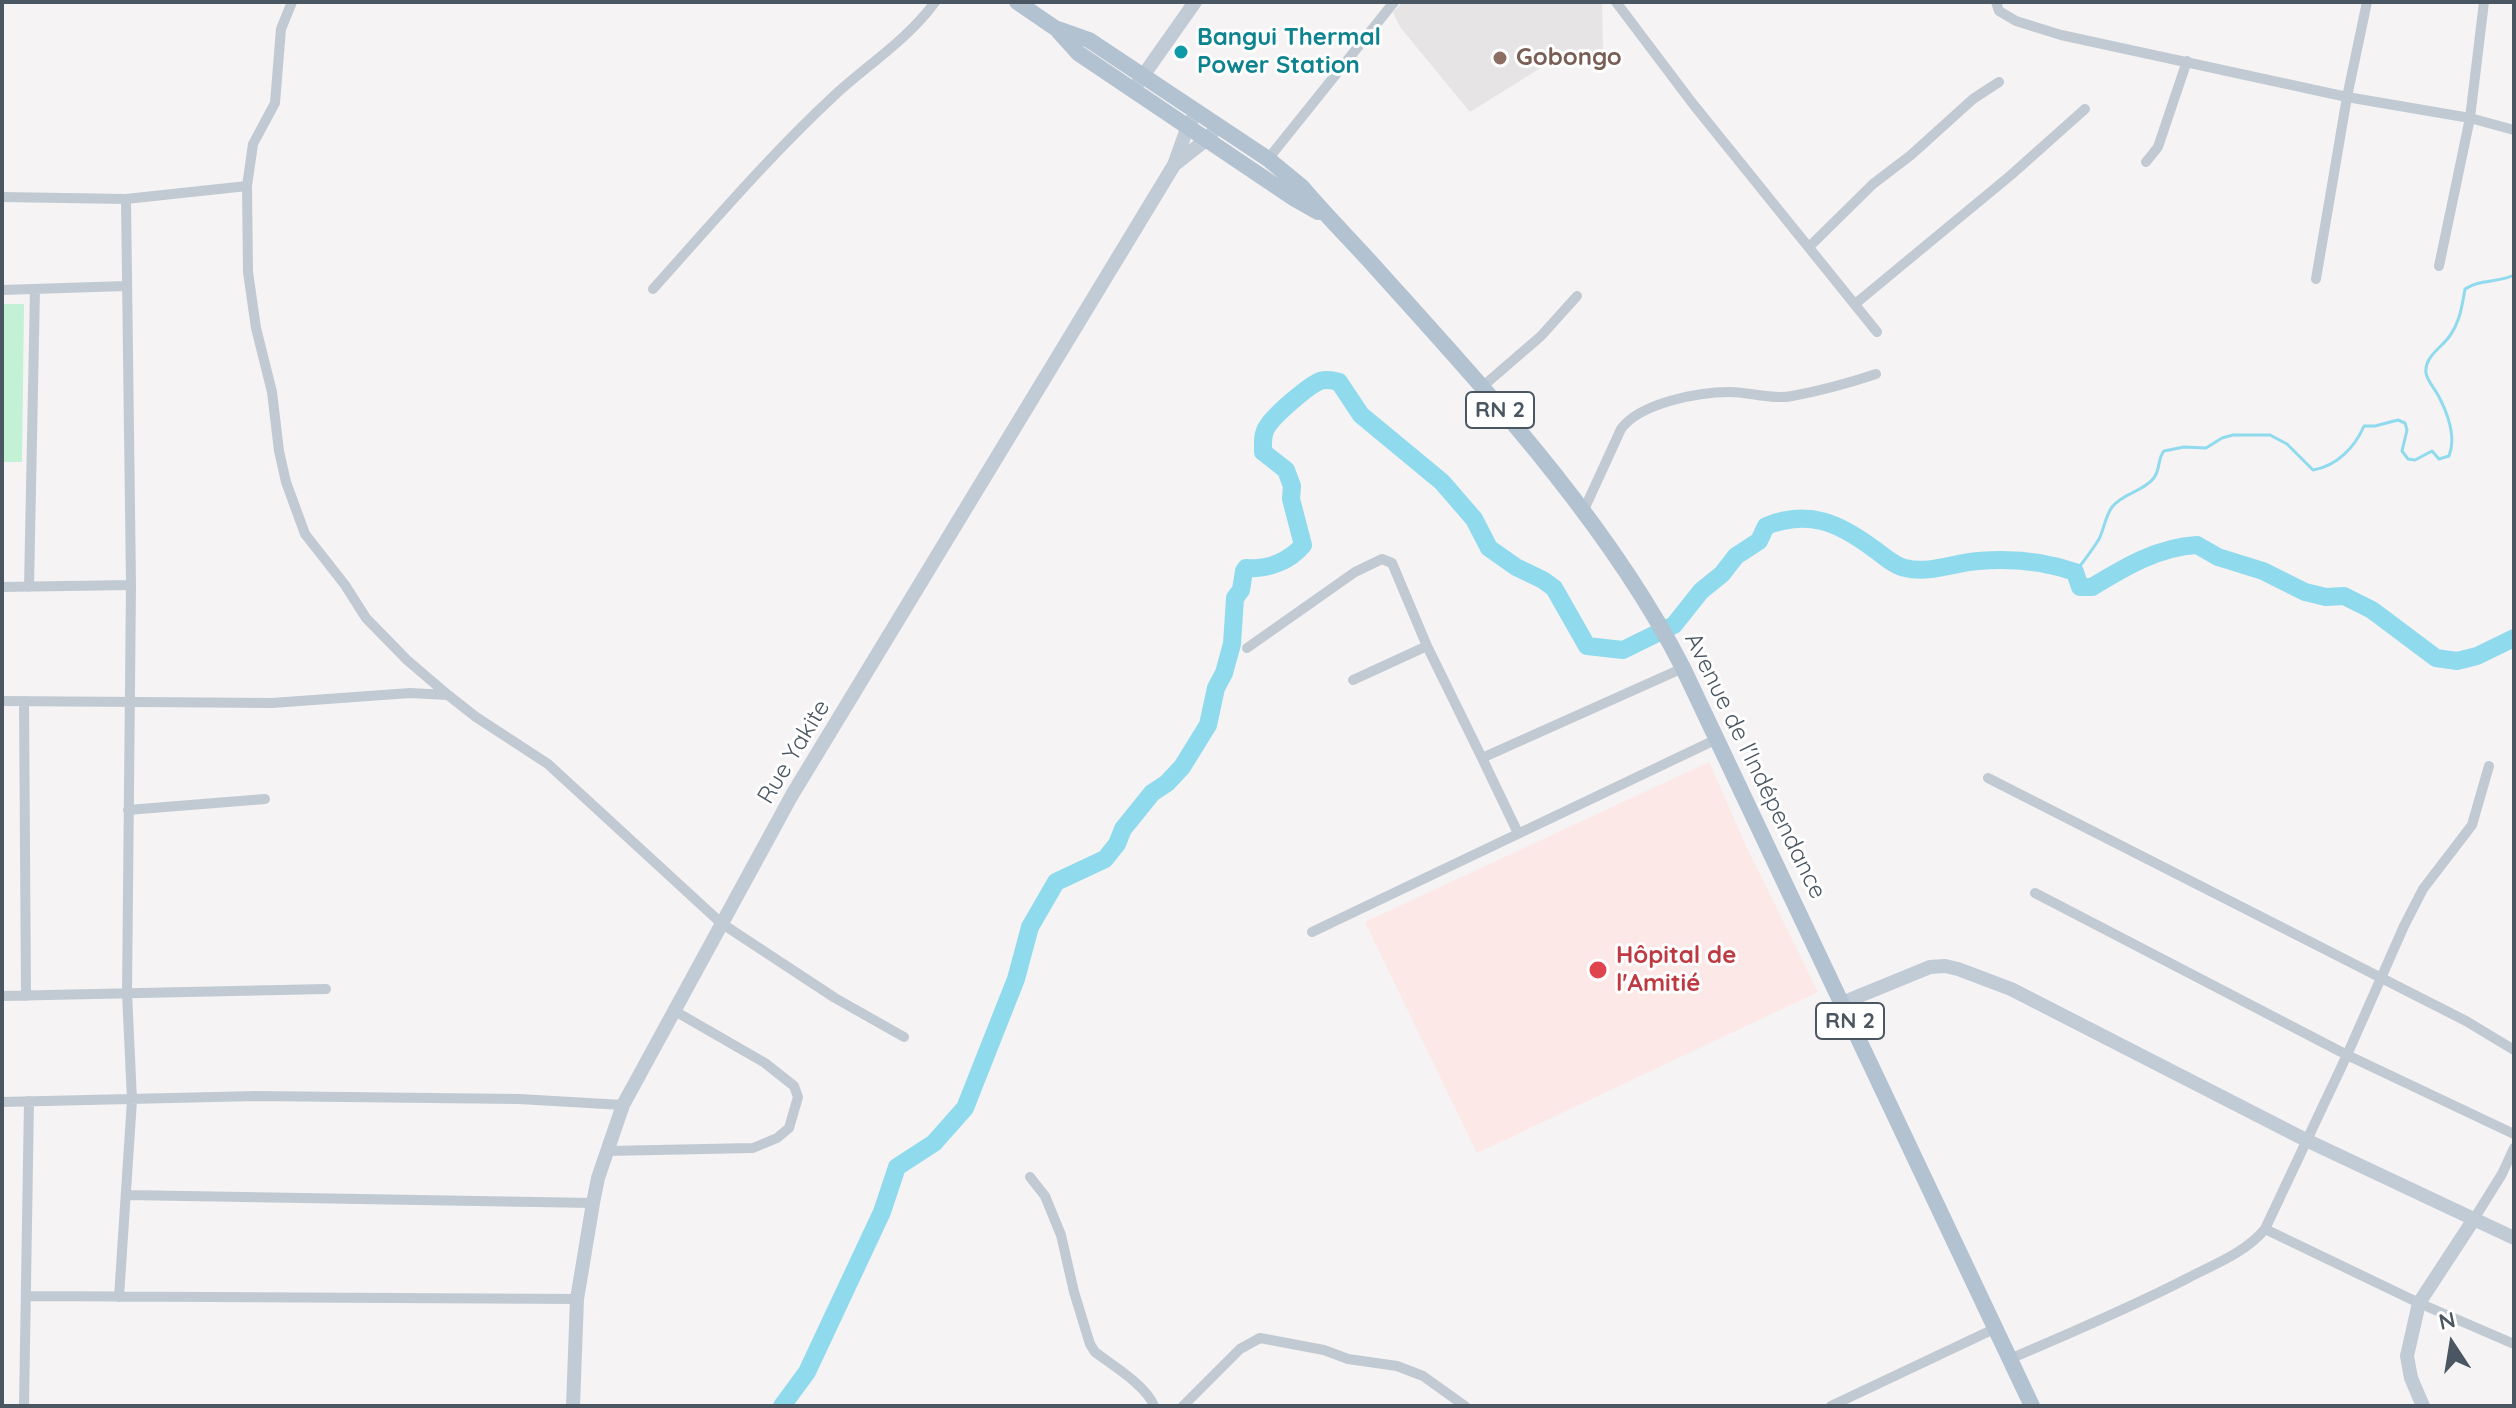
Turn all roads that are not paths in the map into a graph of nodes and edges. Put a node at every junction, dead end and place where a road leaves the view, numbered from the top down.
1 (292, 2) edge
2 (935, 2) edge
3 (1017, 2) edge
4 (1195, 2) edge
5 (1394, 2) edge
6 (1616, 2) edge
7 (1996, 2) edge
8 (2367, 2) edge
9 (2484, 2) edge
10 (2187, 61) junction
11 (1999, 82) dead end
12 (1138, 83) junction
13 (2347, 97) junction
14 (2085, 109) dead end
15 (2470, 118) junction
16 (1193, 119) junction
17 (1218, 126) junction
18 (2514, 130) edge
19 (1207, 139) junction
20 (1268, 159) junction
21 (2146, 162) dead end
22 (1174, 165) junction
23 (247, 186) junction
24 (2, 197) edge
25 (126, 199) junction
26 (1327, 217) junction
27 (1809, 247) junction
28 (2439, 266) dead end
29 (2316, 279) dead end
30 (126, 286) junction
31 (35, 289) junction
32 (653, 289) dead end
33 (2, 290) edge
34 (1577, 296) dead end
35 (1855, 304) junction
36 (1877, 332) dead end
37 (1876, 374) dead end
38 (1482, 387) junction
39 (1583, 512) junction
40 (131, 585) junction
41 (2, 587) edge
42 (29, 587) junction
43 (1427, 646) junction
44 (1247, 648) dead end
45 (1683, 668) junction
46 (1353, 680) dead end
47 (448, 695) junction
48 (2, 701) edge
49 (24, 701) junction
50 (131, 702) junction
51 (1717, 739) junction
52 (1482, 758) junction
53 (2489, 766) dead end
54 (1988, 778) dead end
55 (265, 799) dead end
56 (128, 810) junction
57 (1518, 833) junction
58 (2035, 893) dead end
59 (721, 923) junction
60 (1312, 932) dead end
61 (2380, 977) junction
62 (326, 989) dead end
63 (127, 993) junction
64 (2, 996) edge
65 (26, 996) junction
66 (1842, 1003) junction
67 (673, 1010) junction
68 (904, 1037) dead end
69 (2514, 1050) edge
70 (2347, 1055) junction
71 (132, 1100) junction
72 (29, 1101) junction
73 (2, 1102) edge
74 (623, 1105) junction
75 (2514, 1134) edge
76 (2306, 1140) junction
77 (2514, 1148) edge
78 (607, 1151) junction
79 (1030, 1177) dead end
80 (127, 1195) junction
81 (593, 1203) junction
82 (2474, 1219) junction
83 (2265, 1229) junction
84 (2514, 1238) edge
85 (26, 1296) junction
86 (119, 1297) junction
87 (577, 1299) junction
88 (2419, 1303) junction
89 (1996, 1328) junction
90 (2514, 1344) edge
91 (2010, 1359) junction
92 (24, 1406) edge
93 (573, 1406) edge
94 (1154, 1406) edge
95 (1183, 1406) edge
96 (1465, 1406) edge
97 (1831, 1406) edge
98 (2032, 1406) edge
99 (2423, 1406) edge

1 - 23 street
2 - 32 street
3 - 12 main road, Avenue de l'Indépendance / RN 2
4 - 12 main road
5 - 20 street
6 - 27 street
7 - 10 street
8 - 13 street
9 - 15 street
10 - 13 street
10 - 21 street
11 - 27 street
12 - 16 main road, Avenue de l'Indépendance / RN 2
13 - 15 street
13 - 29 street
14 - 35 street
15 - 18 street
15 - 28 street
16 - 17 main road, Avenue de l'Indépendance / RN 2
16 - 19 main road, Avenue de l'Indépendance / RN 2
16 - 22 main road, Rue Yakite
17 - 19 main road, Rue Yakite
17 - 20 main road, Avenue de l'Indépendance / RN 2
19 - 22 main road, Rue Yakite
19 - 26 main road, Avenue de l'Indépendance / RN 2
20 - 26 main road, Avenue de l'Indépendance / RN 2
22 - 59 main road, Rue Yakite
23 - 25 street
23 - 47 street
24 - 25 street
25 - 30 street
26 - 38 main road, Avenue de l'Indépendance / RN 2
27 - 35 street
30 - 31 street
30 - 40 street
31 - 33 street
31 - 42 street
34 - 38 street
35 - 36 street
37 - 39 street
38 - 39 main road, Avenue de l'Indépendance / RN 2
39 - 45 main road, Avenue de l'Indépendance / RN 2
40 - 42 street
40 - 50 street
41 - 42 street
43 - 44 street
43 - 46 street
43 - 52 street
45 - 51 main road, Avenue de l'Indépendance / RN 2
45 - 52 street
47 - 50 street
47 - 59 street
48 - 49 street
49 - 50 street
49 - 65 street
50 - 56 street
51 - 57 street
51 - 66 main road, Avenue de l'Indépendance / RN 2
52 - 57 street
53 - 61 street
54 - 61 street
55 - 56 street
56 - 63 street
57 - 60 street
58 - 70 street
59 - 67 main road, Rue Yakite
59 - 68 street
61 - 69 street
61 - 70 street
62 - 63 street
63 - 65 street
63 - 71 street
64 - 65 street
66 - 76 main road
66 - 89 main road, Avenue de l'Indépendance / RN 2
67 - 74 main road, Rue Yakite
67 - 78 street
70 - 75 street
70 - 76 street
71 - 72 street
71 - 74 street
71 - 80 street
72 - 73 street
72 - 85 street
74 - 78 main road, Rue Yakite
76 - 82 main road
76 - 83 street
77 - 82 street
78 - 81 main road, Rue Yakite
79 - 94 street
80 - 81 street
80 - 86 street
81 - 87 main road, Rue Yakite
82 - 84 main road
82 - 88 main road
83 - 88 street
83 - 91 street
85 - 86 street
85 - 92 street
86 - 87 street
87 - 93 main road, Rue Yakite
88 - 90 street
88 - 99 main road
89 - 91 main road, Avenue de l'Indépendance / RN 2
89 - 97 street
91 - 98 main road, Avenue de l'Indépendance / RN 2
95 - 96 street

